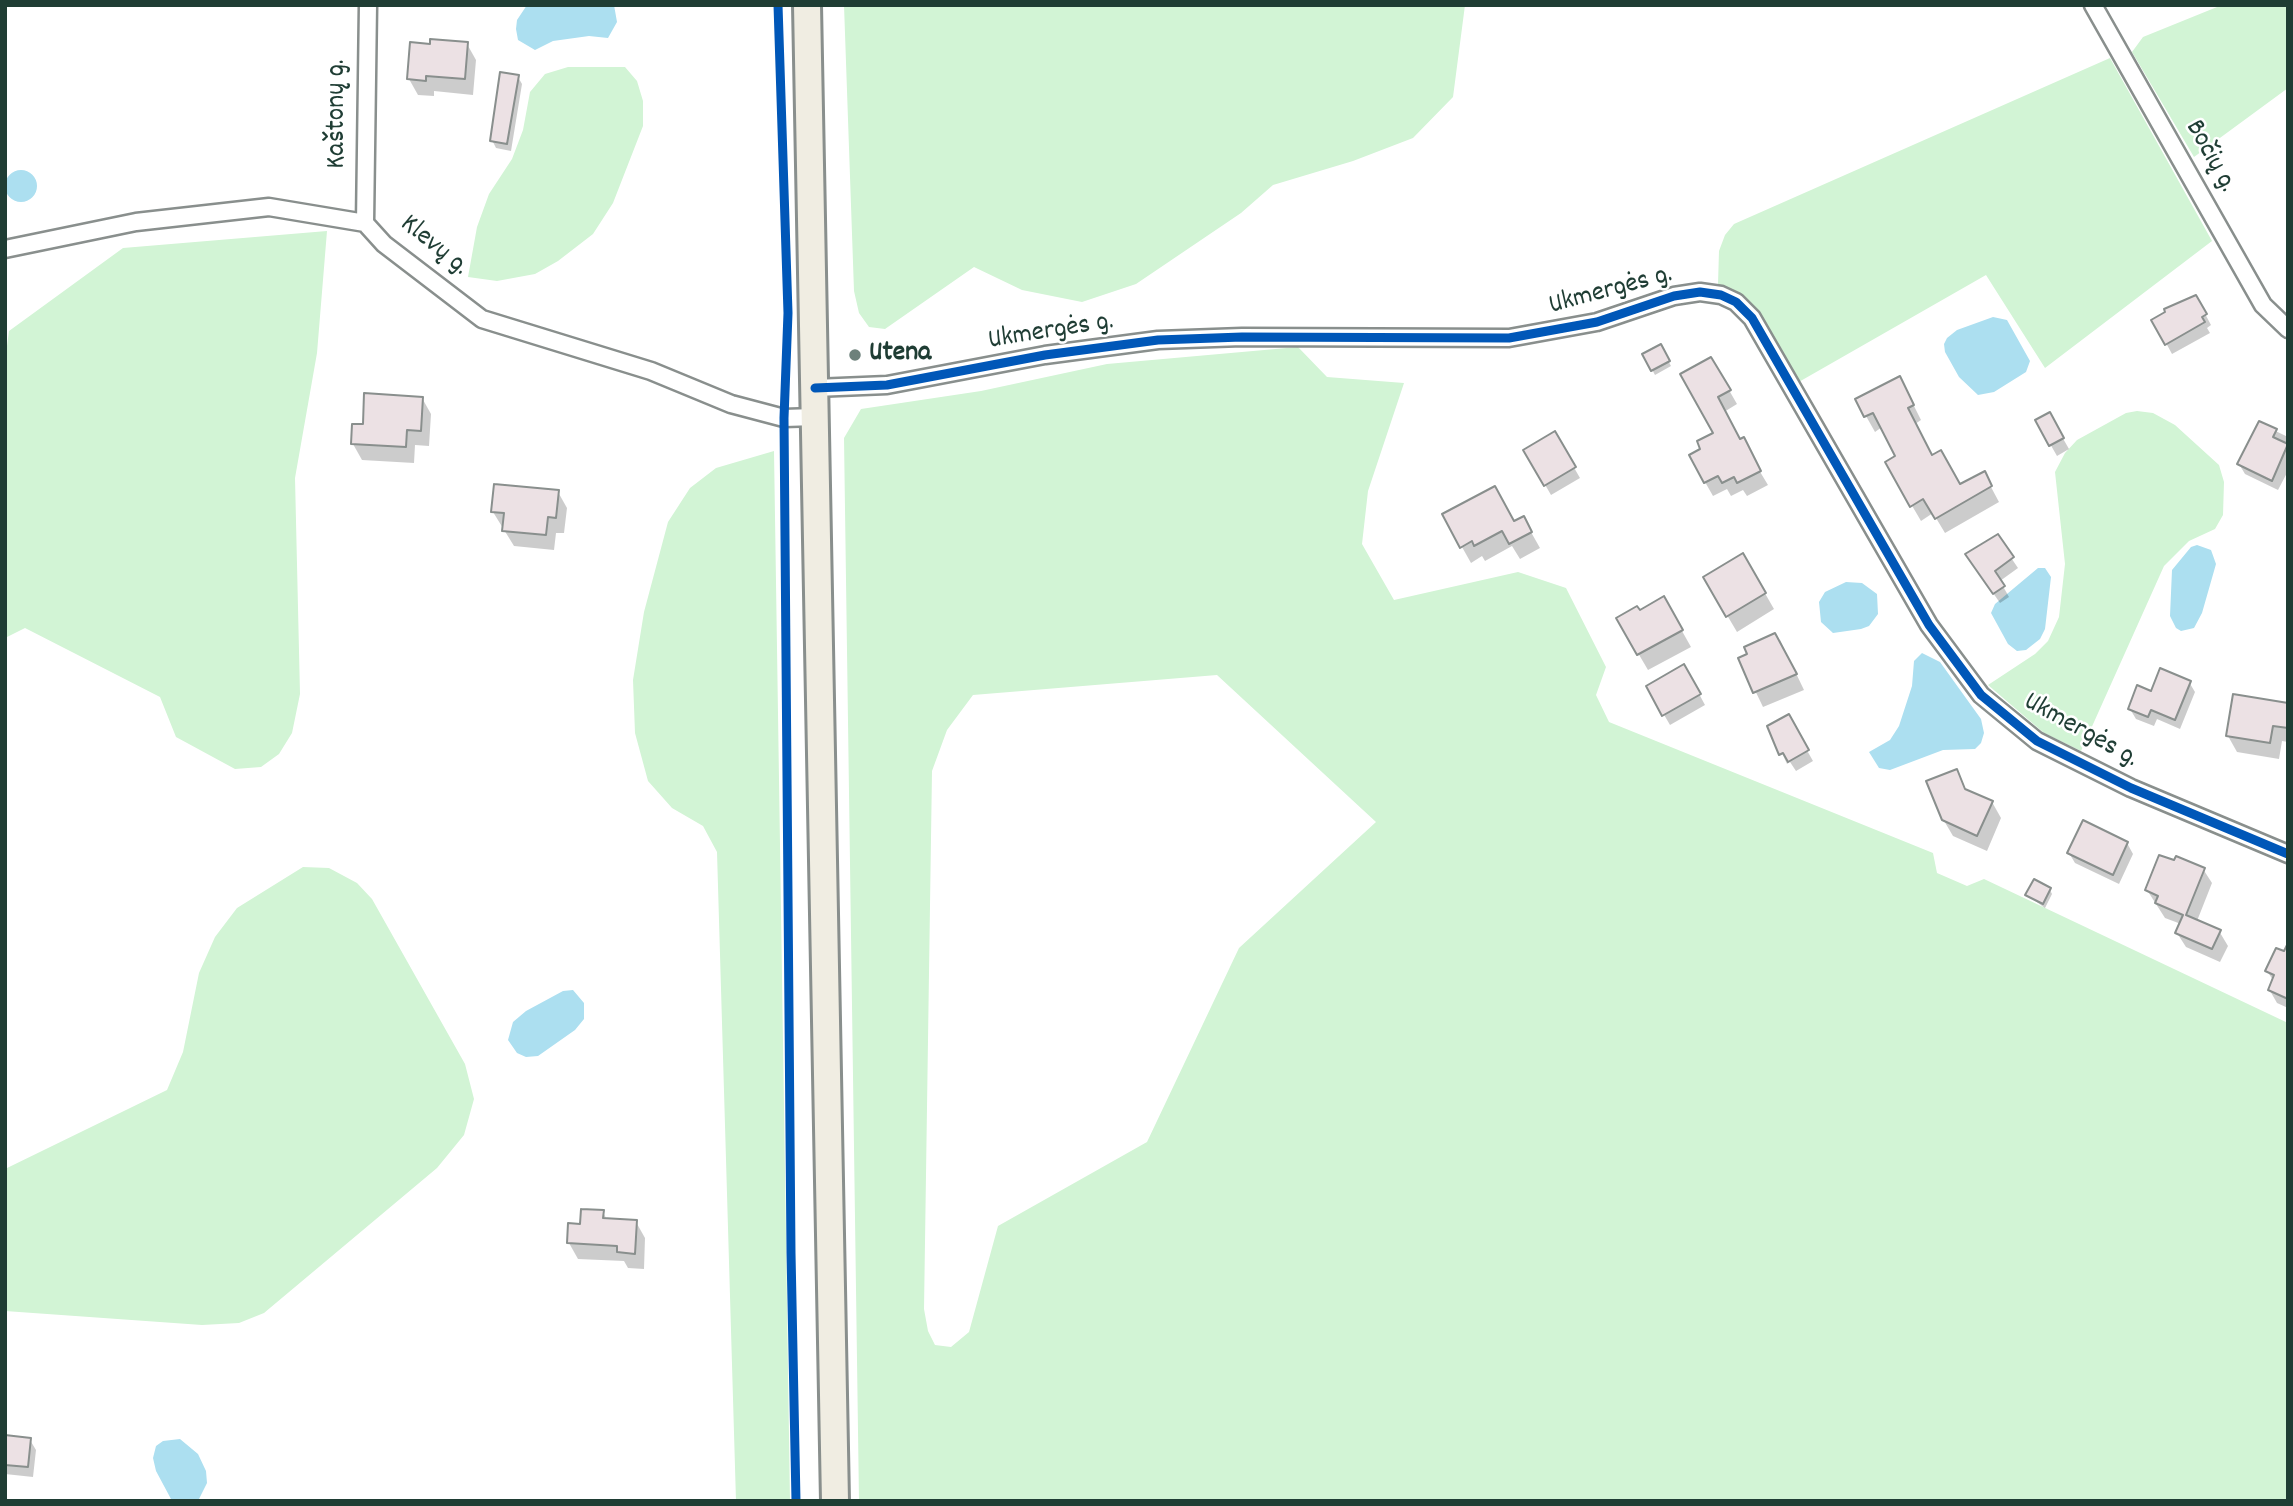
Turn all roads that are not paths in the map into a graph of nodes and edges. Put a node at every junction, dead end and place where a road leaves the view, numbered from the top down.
1 (368, 5) edge
2 (807, 5) edge
3 (2094, 5) edge
4 (365, 223) junction
5 (5, 249) edge
6 (2288, 328) edge
7 (815, 388) junction
8 (815, 417) junction
9 (2288, 855) edge
10 (835, 1501) edge

1 - 4 street, Kaštonų g.
2 - 7 highway
3 - 6 street, Bočių g.
4 - 5 street, Klevų g.
4 - 8 street, Klevų g.
7 - 8 highway
7 - 9 street, Ukmergės g.
8 - 10 highway

